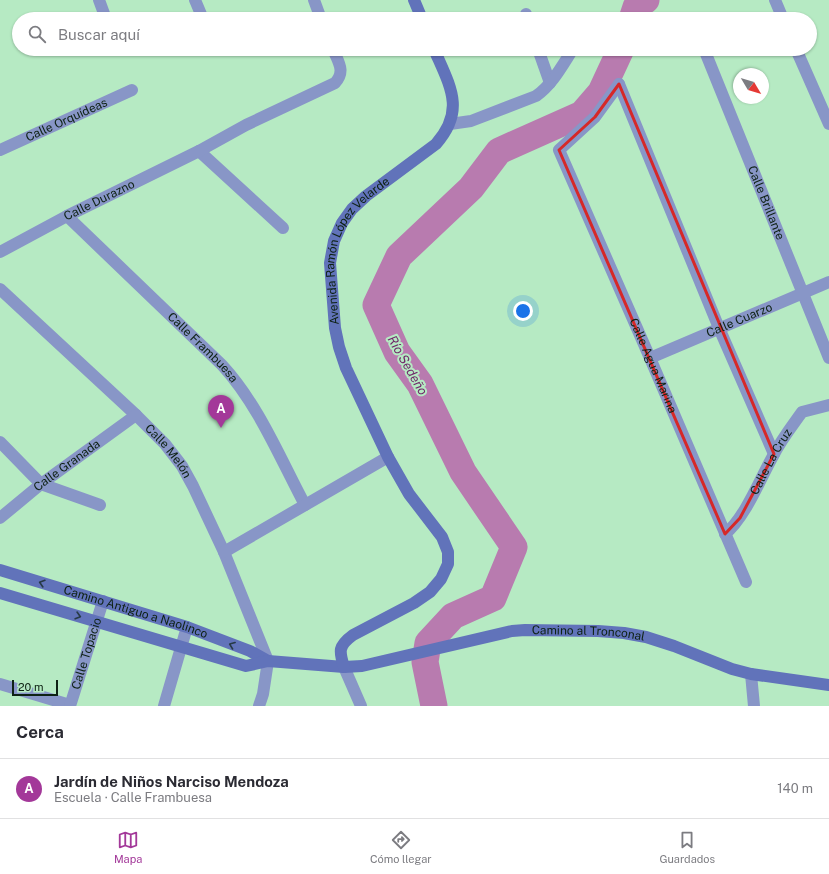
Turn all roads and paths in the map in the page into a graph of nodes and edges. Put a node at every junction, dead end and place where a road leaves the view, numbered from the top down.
1 (99, 0) edge
2 (195, 0) edge
3 (314, 0) edge
4 (414, 0) edge
5 (775, 0) edge
6 (103, 12) edge
7 (200, 12) edge
8 (318, 12) edge
9 (419, 12) edge
10 (780, 12) edge
11 (336, 56) edge
12 (437, 56) edge
13 (540, 56) edge
14 (568, 56) edge
15 (707, 56) edge
16 (799, 56) edge
17 (550, 83) junction
18 (132, 90) dead end
19 (450, 124) junction
20 (829, 124) edge
21 (0, 150) edge
22 (199, 151) junction
23 (67, 216) junction
24 (283, 228) dead end
25 (0, 252) edge
26 (829, 282) edge
27 (0, 289) edge
28 (802, 293) junction
29 (719, 328) junction
30 (650, 358) junction
31 (829, 358) edge
32 (829, 405) edge
33 (136, 415) junction
34 (0, 442) edge
35 (774, 454) junction
36 (388, 457) junction
37 (41, 484) junction
38 (100, 505) dead end
39 (305, 505) junction
40 (0, 518) edge
41 (725, 534) junction
42 (224, 552) junction
43 (0, 570) edge
44 (746, 582) dead end
45 (0, 593) edge
46 (103, 601) junction
47 (97, 621) junction
48 (187, 627) junction
49 (182, 646) junction
50 (268, 661) junction
51 (344, 668) junction
52 (751, 674) junction
53 (0, 684) edge
54 (829, 685) edge
55 (70, 706) edge
56 (164, 706) edge
57 (259, 706) edge
58 (361, 706) edge
59 (754, 706) edge

1 - 6 street
2 - 7 street
3 - 8 street
4 - 9 main road
5 - 10 street
11 - 22 street, Calle Durazno
12 - 19 main road, Avenida Ramón López Velarde
13 - 17 street
14 - 17 street
15 - 28 street, Calle Brillante
16 - 20 street
17 - 19 street
18 - 21 street, Calle Orquídeas
19 - 36 main road, Avenida Ramón López Velarde
22 - 23 street, Calle Durazno
22 - 24 street
23 - 25 street, Calle Durazno
23 - 39 street, Calle Frambuesa
26 - 28 street, Calle Cuarzo
27 - 33 street, Calle Melón
28 - 29 street, Calle Cuarzo
28 - 31 street, Calle Brillante
29 - 30 street, Calle Cuarzo
29 - 30 street, Calle Agua Marina
29 - 35 street
30 - 41 street, Calle Agua Marina
32 - 35 street, Calle La Cruz
33 - 37 street, Calle Granada
33 - 42 street, Calle Melón
34 - 37 street
35 - 41 street, Calle La Cruz
36 - 39 street
36 - 51 main road, Avenida Ramón López Velarde
37 - 38 street
37 - 40 street, Calle Granada
39 - 42 street
41 - 44 street, Calle Agua Marina
42 - 50 street, Calle Melón
46 -> 43 main road, Camino Antiguo a Naolinco
45 -> 47 main road, Camino Antiguo a Naolinco
46 - 47 street, Calle Topacio
46 - 48 main road, Camino Antiguo a Naolinco
47 - 49 main road, Camino Antiguo a Naolinco
47 - 55 street, Calle Topacio
48 - 49 street
50 -> 48 main road, Camino Antiguo a Naolinco
49 - 50 main road, Camino Antiguo a Naolinco
49 - 56 street
50 - 51 main road, Camino Antiguo a Naolinco
50 - 57 street
51 - 52 main road, Camino al Tronconal
51 - 58 street
52 - 54 main road, Camino al Tronconal
52 - 59 street
53 - 55 street

